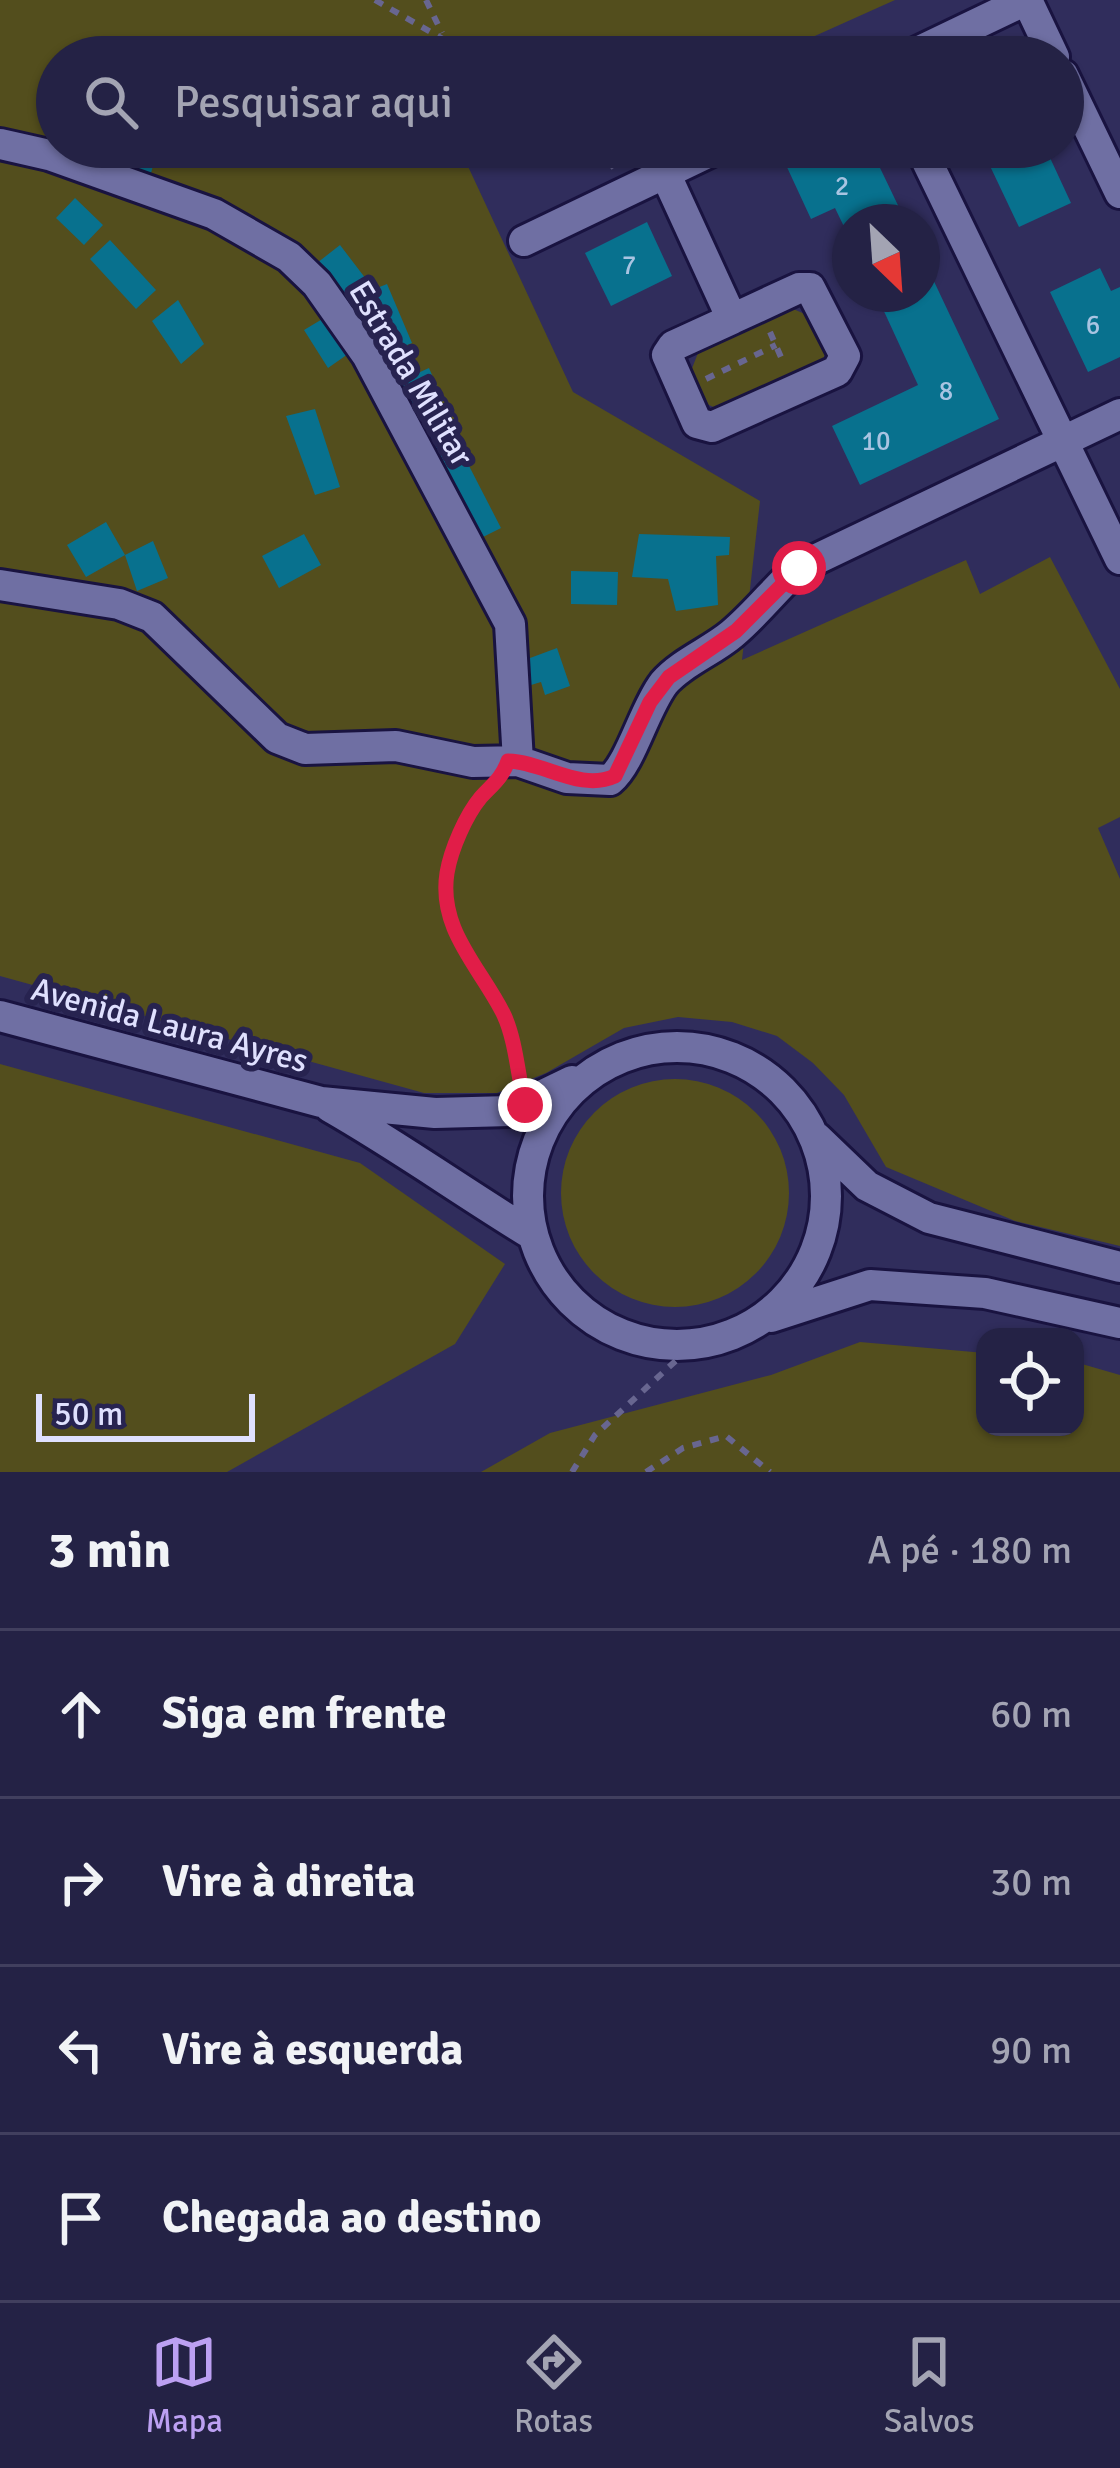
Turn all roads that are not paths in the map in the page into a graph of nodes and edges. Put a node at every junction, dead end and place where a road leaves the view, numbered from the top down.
1 (1026, 0) edge
2 (951, 36) edge
3 (1044, 36) edge
4 (1084, 118) edge
5 (0, 144) edge
6 (36, 152) edge
7 (85, 168) edge
8 (676, 168) edge
9 (930, 168) edge
10 (665, 173) junction
11 (1120, 193) edge
12 (524, 241) dead end
13 (746, 313) junction
14 (1120, 414) edge
15 (1063, 440) junction
16 (1120, 559) edge
17 (0, 585) edge
18 (513, 761) junction
19 (0, 1016) edge
20 (604, 1065) junction
21 (321, 1102) junction
22 (815, 1136) junction
23 (533, 1235) junction
24 (1120, 1267) edge
25 (760, 1321) junction
26 (1120, 1323) edge

1 - 2 street
1 - 3 street
4 - 11 street
5 - 6 street, Estrada Militar
7 - 18 street, Estrada Militar
8 - 10 street
9 - 15 street
10 - 12 street
10 - 13 street
13 - 13 street
14 - 15 street
15 - 16 street
15 - 18 street
17 - 18 street
19 - 21 street, Avenida Laura Ayres
20 - 21 street, Avenida Laura Ayres
20 - 22 street
20 - 23 street
21 - 23 street, Avenida Laura Ayres
22 - 24 street
22 - 25 street
23 - 25 street
25 - 26 street

